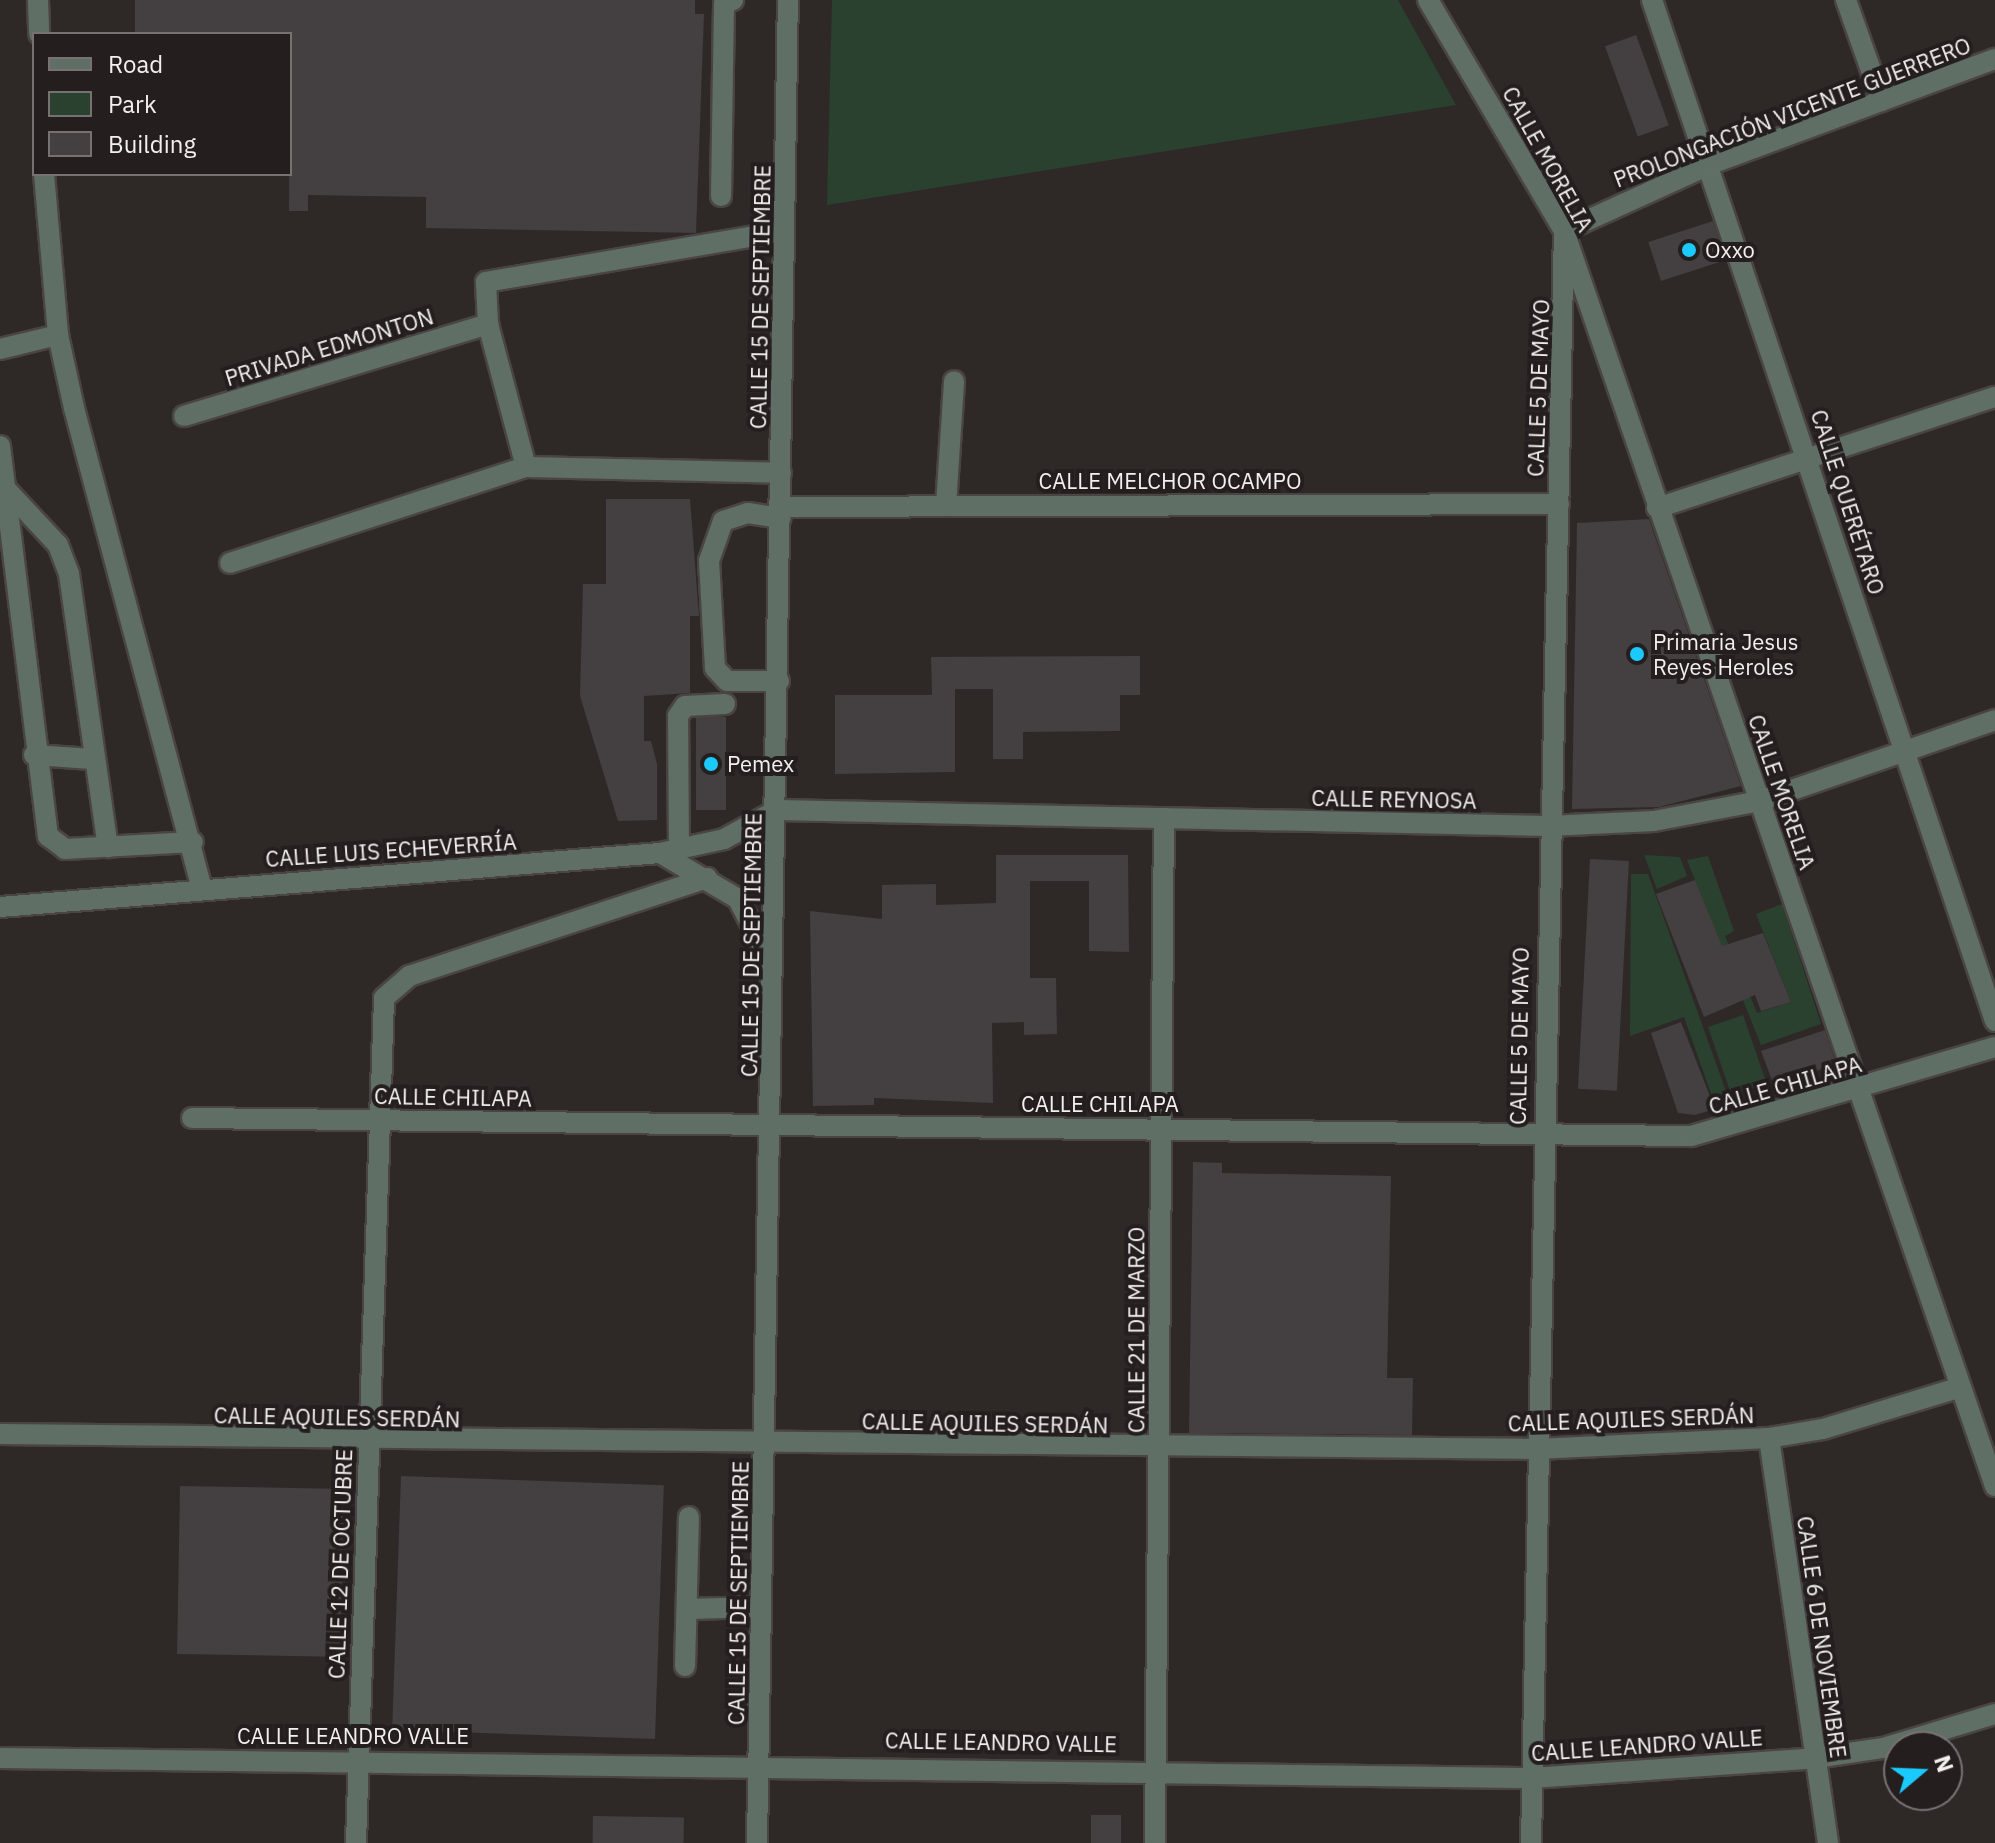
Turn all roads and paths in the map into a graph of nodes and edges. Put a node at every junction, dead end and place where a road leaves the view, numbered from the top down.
1 (38, 0) edge
2 (733, 0) edge
3 (788, 0) edge
4 (1428, 0) edge
5 (1652, 0) edge
6 (1846, 0) edge
7 (39, 32) edge
8 (1995, 59) edge
9 (1882, 101) junction
10 (1711, 164) junction
11 (44, 176) edge
12 (721, 196) dead end
13 (784, 231) junction
14 (1564, 231) junction
15 (488, 324) junction
16 (58, 335) junction
17 (0, 349) edge
18 (954, 381) dead end
19 (1995, 397) edge
20 (184, 416) dead end
21 (0, 446) edge
22 (1809, 459) junction
23 (526, 467) junction
24 (781, 473) junction
25 (3, 486) junction
26 (1559, 504) junction
27 (946, 506) junction
28 (1657, 508) junction
29 (781, 512) junction
30 (230, 563) dead end
31 (779, 681) junction
32 (725, 704) dead end
33 (1995, 720) edge
34 (1906, 752) junction
35 (34, 755) junction
36 (92, 759) junction
37 (1760, 801) junction
38 (777, 810) junction
39 (1164, 818) junction
40 (1548, 826) junction
41 (193, 842) junction
42 (108, 847) junction
43 (669, 851) junction
44 (707, 878) junction
45 (202, 888) junction
46 (0, 907) edge
47 (774, 970) junction
48 (1995, 1021) edge
49 (1995, 1047) edge
50 (1859, 1089) junction
51 (192, 1118) dead end
52 (379, 1120) junction
53 (771, 1127) junction
54 (1161, 1128) junction
55 (1541, 1136) junction
56 (1961, 1387) junction
57 (0, 1434) edge
58 (1769, 1438) junction
59 (765, 1442) junction
60 (368, 1443) junction
61 (1536, 1449) junction
62 (1159, 1450) junction
63 (1995, 1486) edge
64 (689, 1517) dead end
65 (761, 1607) junction
66 (687, 1609) junction
67 (685, 1666) dead end
68 (1995, 1714) edge
69 (0, 1758) edge
70 (1815, 1758) junction
71 (358, 1759) junction
72 (758, 1762) junction
73 (1156, 1769) junction
74 (1532, 1778) junction
75 (356, 1843) edge
76 (757, 1843) edge
77 (1155, 1843) edge
78 (1531, 1843) edge
79 (1828, 1843) edge

1 - 7 street
2 - 12 street
3 - 13 street, CALLE 15 DE SEPTIEMBRE
4 - 14 street, CALLE MORELIA
5 - 10 street, CALLE QUERÉTARO
6 - 9 street
8 - 9 street, PROLONGACIÓN VICENTE GUERRERO
9 - 10 street, PROLONGACIÓN VICENTE GUERRERO
10 - 14 street, PROLONGACIÓN VICENTE GUERRERO
10 - 22 street, CALLE QUERÉTARO
11 - 16 street
13 - 15 street
13 - 24 street, CALLE 15 DE SEPTIEMBRE
14 - 26 street, CALLE 5 DE MAYO
14 - 28 street, CALLE MORELIA
15 - 20 street, PRIVADA EDMONTON
15 - 23 street
16 - 17 street
16 - 41 street
18 - 27 street
19 - 22 street
21 - 25 street
22 - 28 street
22 - 34 street, CALLE QUERÉTARO
23 - 24 street
23 - 30 street
24 - 29 street, CALLE 15 DE SEPTIEMBRE
25 - 35 street
25 - 36 street
26 - 27 street, CALLE MELCHOR OCAMPO
26 - 40 street, CALLE 5 DE MAYO
27 - 29 street, CALLE MELCHOR OCAMPO
28 - 37 street, CALLE MORELIA
29 - 31 street, CALLE 15 DE SEPTIEMBRE
29 - 31 street, CALLE MELCHOR OCAMPO
31 - 38 street, CALLE 15 DE SEPTIEMBRE
32 - 43 street
33 - 34 street, CALLE REYNOSA
34 - 37 street, CALLE REYNOSA
34 - 48 street, CALLE QUERÉTARO
35 - 36 street
35 - 42 street
36 - 42 street
37 - 40 street, CALLE REYNOSA
37 - 50 street, CALLE MORELIA
38 - 39 street, CALLE REYNOSA
38 - 43 street, CALLE LUIS ECHEVERRÍA
38 - 47 street, CALLE 15 DE SEPTIEMBRE
39 - 40 street, CALLE REYNOSA
39 - 54 street, CALLE 21 DE MARZO
40 - 55 street, CALLE 5 DE MAYO
41 - 42 street
41 - 45 street
43 - 44 street
43 - 45 street, CALLE LUIS ECHEVERRÍA
44 - 47 street
44 - 52 street, CALLE 12 DE OCTUBRE
45 - 46 street, CALLE LUIS ECHEVERRÍA
47 - 53 street, CALLE 15 DE SEPTIEMBRE
49 - 50 street, CALLE CHILAPA
50 - 55 street, CALLE CHILAPA
50 - 56 street, CALLE MORELIA
51 - 52 street, CALLE CHILAPA
52 - 53 street, CALLE CHILAPA
52 - 60 street, CALLE 12 DE OCTUBRE
53 - 54 street, CALLE CHILAPA
53 - 59 street, CALLE 15 DE SEPTIEMBRE
54 - 55 street, CALLE CHILAPA
54 - 62 street, CALLE 21 DE MARZO
55 - 61 street, CALLE 5 DE MAYO
56 - 58 street, CALLE AQUILES SERDÁN
56 - 63 street, CALLE MORELIA
57 - 60 street, CALLE AQUILES SERDÁN
58 - 61 street, CALLE AQUILES SERDÁN
58 - 70 street, CALLE 6 DE NOVIEMBRE
59 - 60 street, CALLE AQUILES SERDÁN
59 - 62 street, CALLE AQUILES SERDÁN
59 - 65 street, CALLE 15 DE SEPTIEMBRE
60 - 71 street, CALLE 12 DE OCTUBRE
61 - 62 street, CALLE AQUILES SERDÁN
61 - 74 street, CALLE 5 DE MAYO
62 - 73 street, CALLE 21 DE MARZO
64 - 66 street
65 - 66 street
65 - 72 street, CALLE 15 DE SEPTIEMBRE
66 - 67 street
68 - 70 street, CALLE LEANDRO VALLE
69 - 71 street, CALLE LEANDRO VALLE
70 - 74 street, CALLE LEANDRO VALLE
70 - 79 street, CALLE 6 DE NOVIEMBRE
71 - 72 street, CALLE LEANDRO VALLE
71 - 75 street, CALLE 12 DE OCTUBRE
72 - 73 street, CALLE LEANDRO VALLE
72 - 76 street, CALLE 15 DE SEPTIEMBRE
73 - 74 street, CALLE LEANDRO VALLE
73 - 77 street, CALLE 21 DE MARZO
74 - 78 street, CALLE 5 DE MAYO

